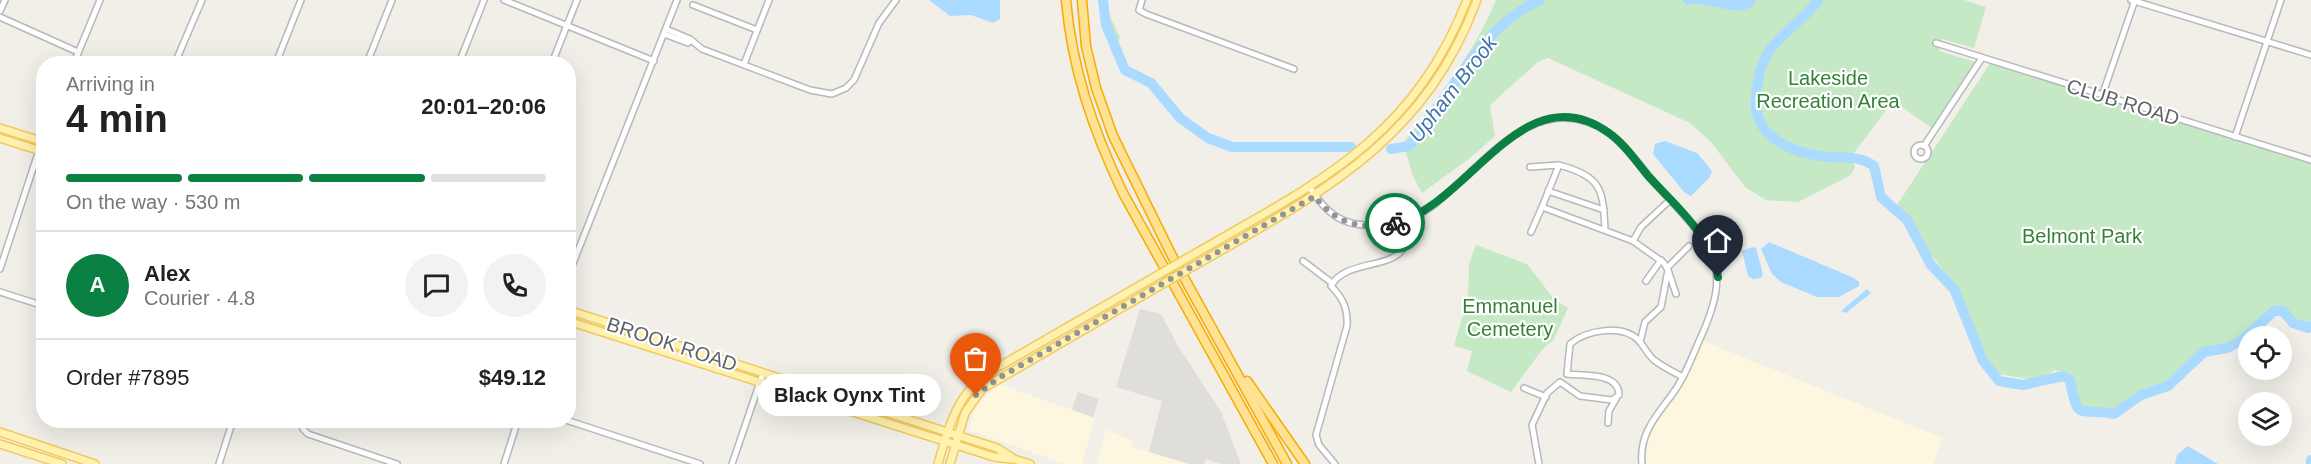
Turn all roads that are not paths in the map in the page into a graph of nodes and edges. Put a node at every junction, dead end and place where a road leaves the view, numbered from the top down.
1 (5, 0) edge
2 (100, 0) edge
3 (202, 0) edge
4 (301, 0) edge
5 (392, 0) edge
6 (484, 0) edge
7 (504, 0) edge
8 (577, 0) edge
9 (677, 0) edge
10 (769, 0) edge
11 (896, 0) edge
12 (1066, 0) edge
13 (1082, 0) edge
14 (1142, 0) edge
15 (1467, 0) edge
16 (1477, 0) edge
17 (2133, 0) edge
18 (2281, 0) edge
19 (693, 5) dead end
20 (0, 11) edge
21 (0, 17) edge
22 (567, 25) junction
23 (757, 30) junction
24 (665, 31) junction
25 (2267, 42) junction
26 (1936, 43) dead end
27 (78, 52) junction
28 (2311, 55) edge
29 (77, 56) edge
30 (178, 56) edge
31 (279, 56) edge
32 (371, 56) edge
33 (462, 56) edge
34 (555, 56) edge
35 (1982, 58) junction
36 (654, 61) junction
37 (744, 64) junction
38 (1294, 69) dead end
39 (2102, 96) junction
40 (0, 128) edge
41 (36, 137) edge
42 (2235, 137) junction
43 (0, 138) edge
44 (1924, 146) dead end
45 (36, 149) edge
46 (2311, 160) edge
47 (36, 165) edge
48 (1559, 165) junction
49 (1530, 167) dead end
50 (1310, 188) junction
51 (1548, 191) junction
52 (1315, 196) junction
53 (1670, 200) junction
54 (1542, 207) junction
55 (1604, 210) junction
56 (1404, 221) junction
57 (1605, 230) junction
58 (1531, 232) dead end
59 (1633, 240) junction
60 (1689, 246) dead end
61 (576, 256) edge
62 (1660, 260) junction
63 (1303, 261) dead end
64 (0, 269) edge
65 (1667, 269) junction
66 (1646, 281) dead end
67 (1332, 283) junction
68 (0, 292) edge
69 (1676, 294) dead end
70 (36, 303) edge
71 (576, 313) edge
72 (576, 324) edge
73 (1640, 342) junction
74 (1230, 359) junction
75 (763, 373) junction
76 (1567, 375) junction
77 (1683, 377) junction
78 (759, 382) junction
79 (1560, 382) junction
80 (1524, 388) dead end
81 (1546, 397) junction
82 (1617, 398) junction
83 (576, 423) edge
84 (1608, 423) dead end
85 (231, 428) edge
86 (303, 428) edge
87 (515, 428) edge
88 (0, 432) edge
89 (948, 432) junction
90 (958, 435) junction
91 (945, 441) junction
92 (0, 444) edge
93 (955, 445) junction
94 (1014, 459) junction
95 (62, 464) edge
96 (95, 464) edge
97 (219, 464) edge
98 (397, 464) edge
99 (504, 464) edge
100 (700, 464) edge
101 (732, 464) edge
102 (938, 464) edge
103 (950, 464) edge
104 (1030, 464) edge
105 (1273, 464) edge
106 (1287, 464) edge
107 (1305, 464) edge
108 (1335, 464) edge
109 (1539, 464) edge
110 (1642, 464) edge

1 - 20 street
2 - 27 street
3 - 30 street
4 - 31 street
5 - 32 street
6 - 33 street
7 - 22 street
8 - 22 street
9 - 24 street
10 - 23 street
11 - 37 street
12 - 105 highway
13 - 74 highway
14 - 38 street
15 - 50 main road
16 - 52 main road
17 - 25 street
17 - 39 street
18 - 25 street
19 - 23 street
21 - 27 street
22 - 34 street
22 - 36 street
23 - 37 street
24 - 36 street
24 - 37 street
25 - 28 street
25 - 42 street
26 - 35 street, CLUB ROAD
27 - 29 street
35 - 39 street, CLUB ROAD
35 - 44 street
36 - 61 street
39 - 42 street, CLUB ROAD
40 - 41 main road
42 - 46 street, CLUB ROAD
43 - 45 main road
47 - 64 street
48 - 49 street
48 - 51 street
48 - 55 street
50 - 52 street
50 - 89 main road, bridge
51 - 54 street
51 - 55 street
52 - 56 street
52 - 90 main road, bridge
53 - 56 street
53 - 59 street
53 - 77 street
54 - 57 street
54 - 58 street
55 - 57 street
56 - 67 street
57 - 59 street
59 - 62 street
60 - 65 street
62 - 65 street
62 - 66 street
63 - 67 street
65 - 69 street
65 - 73 street
67 - 108 street
68 - 70 street
71 - 75 main road, BROOK ROAD
72 - 78 main road, BROOK ROAD
73 - 76 street
73 - 77 street
74 - 106 highway
74 - 107 highway
75 - 78 street
75 - 89 main road, BROOK ROAD
76 - 79 street
76 - 82 street
77 - 110 street
78 - 91 main road, BROOK ROAD
78 - 101 street
79 - 81 street
79 - 82 street
80 - 81 street
81 - 109 street
82 - 84 street
83 - 100 street
85 - 97 street
86 - 98 street
87 - 99 street
88 - 96 main road
89 - 90 main road, BROOK ROAD
89 - 91 main road
90 - 93 main road
90 - 94 main road, BROOK ROAD
91 - 93 main road, BROOK ROAD
91 - 102 main road
92 - 95 main road
93 - 94 main road, BROOK ROAD
93 - 103 main road
94 - 104 main road, BROOK ROAD

